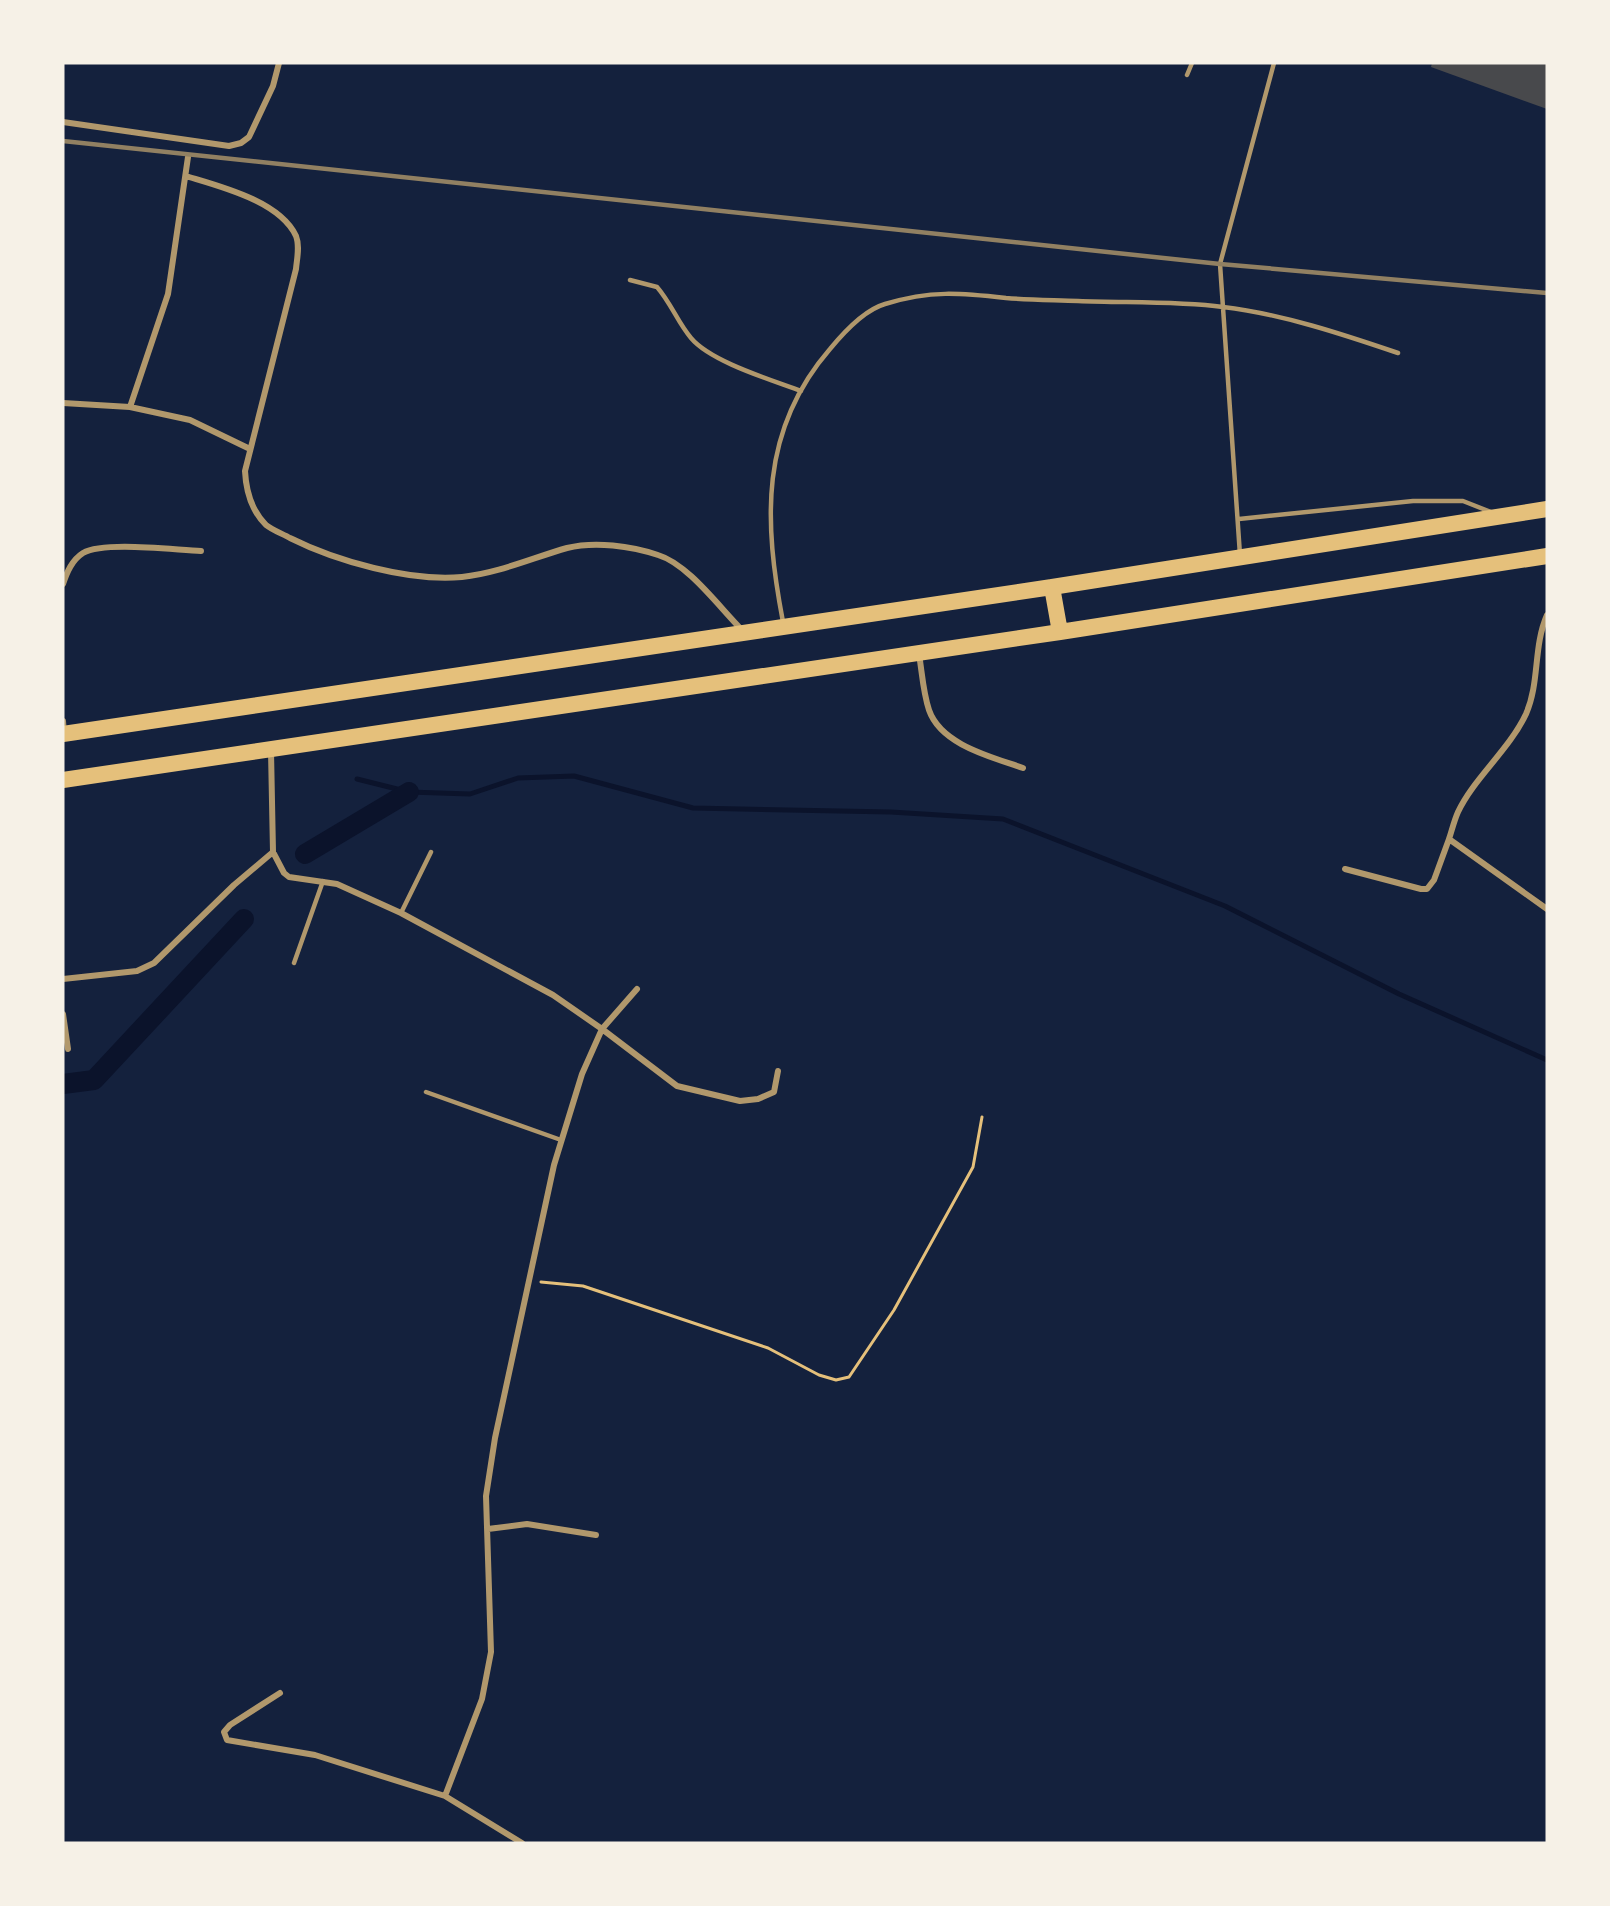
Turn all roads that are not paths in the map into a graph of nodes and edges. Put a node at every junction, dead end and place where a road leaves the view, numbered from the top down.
1 (279, 63) edge
2 (1191, 63) edge
3 (1274, 63) edge
4 (1188, 75) dead end
5 (63, 122) edge
6 (188, 157) dead end
7 (186, 176) junction
8 (630, 280) dead end
9 (1223, 307) junction
10 (1398, 353) dead end
11 (801, 391) junction
12 (63, 403) edge
13 (130, 407) junction
14 (250, 449) junction
15 (1547, 509) edge
16 (1503, 516) junction
17 (1239, 519) junction
18 (201, 551) dead end
19 (1547, 556) edge
20 (1240, 557) junction
21 (63, 584) edge
22 (1052, 587) junction
23 (1547, 615) edge
24 (784, 627) junction
25 (1060, 632) junction
26 (744, 633) junction
27 (919, 653) junction
28 (63, 730) edge
29 (271, 749) junction
30 (1023, 768) dead end
31 (63, 780) edge
32 (1449, 839) junction
33 (273, 852) junction
34 (431, 852) dead end
35 (1346, 869) dead end
36 (323, 880) junction
37 (1547, 909) edge
38 (401, 913) junction
39 (294, 963) dead end
40 (63, 979) edge
41 (637, 989) dead end
42 (63, 1014) edge
43 (602, 1029) junction
44 (68, 1049) dead end
45 (777, 1071) dead end
46 (426, 1092) dead end
47 (561, 1140) junction
48 (488, 1529) junction
49 (596, 1535) dead end
50 (280, 1693) dead end
51 (445, 1796) junction
52 (522, 1843) edge

1 - 5 street
2 - 4 lane
3 - 9 lane
6 - 7 street
7 - 13 street
7 - 14 street
8 - 11 lane
9 - 10 lane
9 - 11 lane
9 - 17 lane
11 - 24 lane
12 - 13 street
13 - 14 street
14 - 26 street
15 - 16 highway
16 - 17 lane
16 - 20 highway
17 - 20 lane
18 - 21 street
19 - 25 highway
20 - 22 highway
22 - 24 highway
22 - 25 highway
23 - 32 street
24 - 26 highway
25 - 27 highway
26 - 28 highway
27 - 29 highway
27 - 30 street
29 - 31 highway
29 - 33 street
32 - 35 street
32 - 37 street
33 - 36 street
33 - 40 street
34 - 38 lane
36 - 38 street
36 - 39 lane
38 - 43 street
41 - 43 street
42 - 44 street
43 - 45 street
43 - 47 street
46 - 47 lane
47 - 48 street
48 - 49 street
48 - 51 street
50 - 51 street
51 - 52 street

